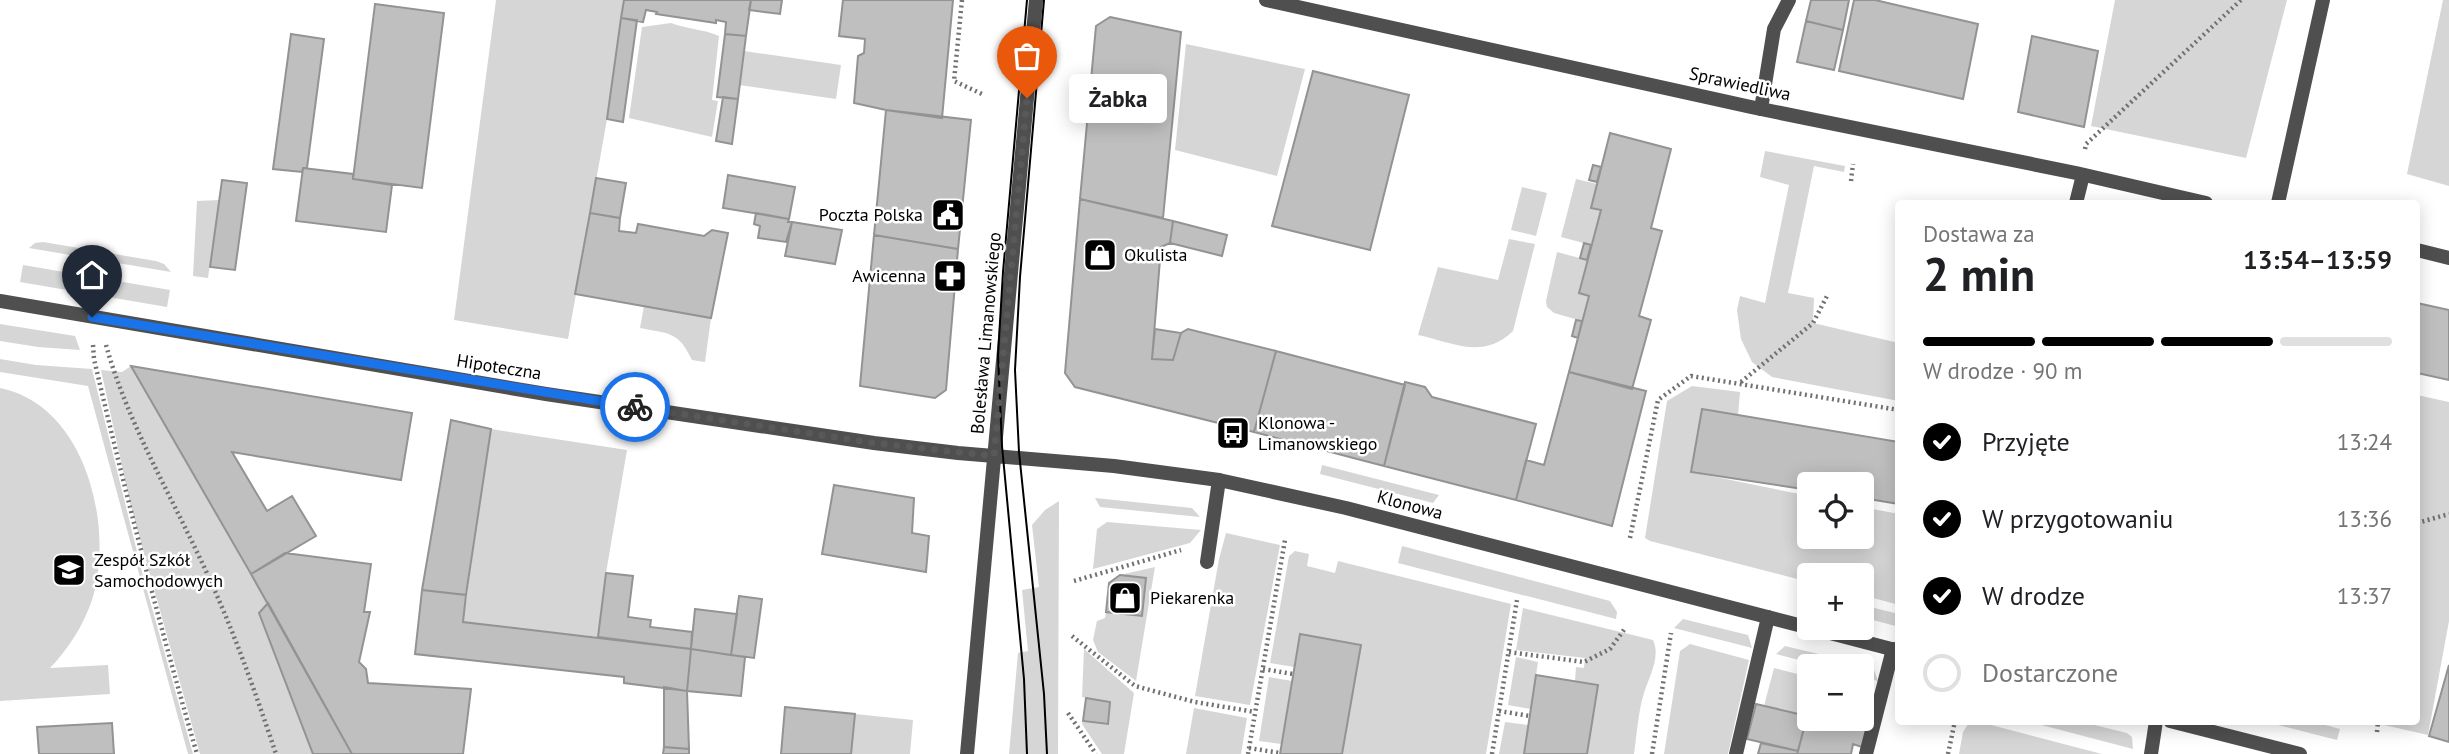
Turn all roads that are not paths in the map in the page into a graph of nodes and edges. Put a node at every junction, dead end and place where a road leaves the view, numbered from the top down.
1 (1036, 0) edge
2 (1266, 0) edge
3 (1789, 0) edge
4 (2323, 0) edge
5 (1761, 109) junction
6 (2080, 174) junction
7 (2076, 200) edge
8 (2193, 200) edge
9 (2279, 200) edge
10 (2420, 251) edge
11 (2449, 258) edge
12 (0, 301) edge
13 (994, 456) junction
14 (1219, 480) junction
15 (1207, 562) dead end
16 (1768, 617) junction
17 (1797, 625) edge
18 (1857, 640) edge
19 (1895, 650) edge
20 (1895, 653) edge
21 (2155, 725) edge
22 (2186, 725) edge
23 (967, 754) edge
24 (1736, 754) edge
25 (1866, 754) edge
26 (2151, 754) edge
27 (2300, 754) edge

1 - 13 street, Bolesława Limanowskiego
2 - 5 street, Sprawiedliwa
3 - 5 street
4 - 9 street
5 - 6 street, Sprawiedliwa
6 - 7 street
6 - 8 street, Sprawiedliwa
10 - 11 street
12 - 13 street, Hipoteczna
13 - 14 street, Klonowa
13 - 23 street, Bolesława Limanowskiego
14 - 15 street
14 - 16 street, Klonowa
16 - 17 street, Klonowa
16 - 24 street
18 - 19 street, Klonowa
20 - 25 street
21 - 26 street
22 - 27 street

